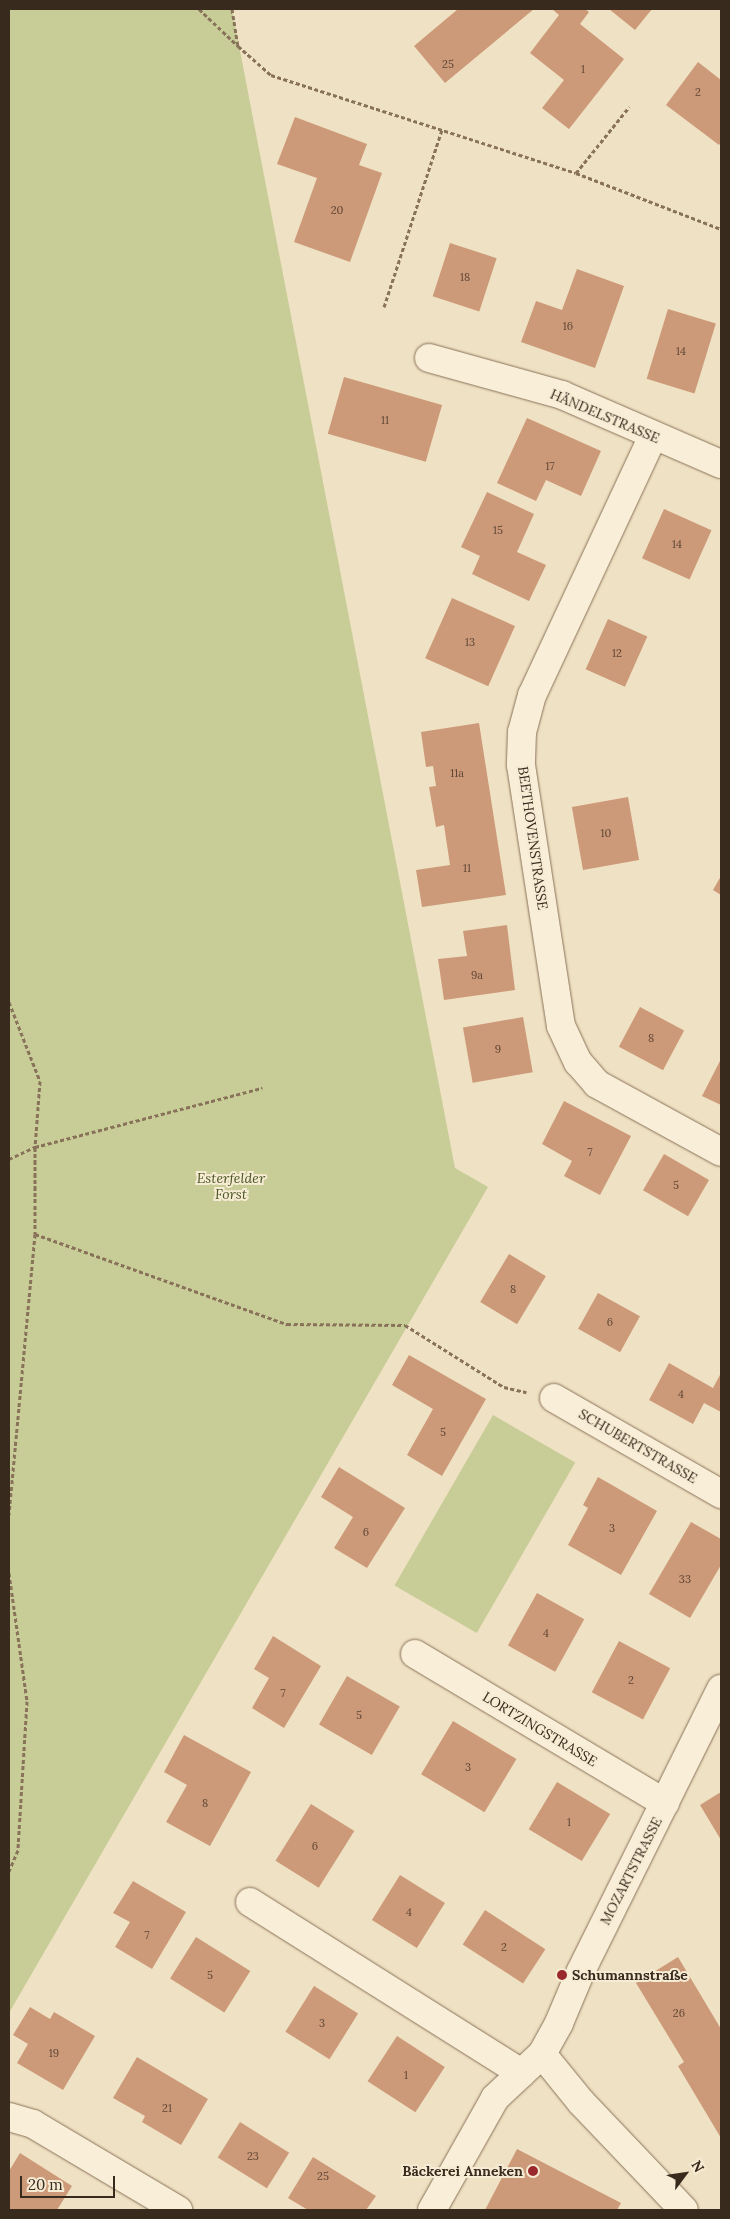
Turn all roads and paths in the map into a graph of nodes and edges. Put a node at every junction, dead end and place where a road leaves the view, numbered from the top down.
1 (199, 9) edge
2 (232, 9) edge
3 (238, 46) junction
4 (630, 107) dead end
5 (442, 130) junction
6 (576, 173) junction
7 (721, 229) edge
8 (384, 307) dead end
9 (429, 358) dead end
10 (653, 436) junction
11 (721, 464) edge
12 (9, 1002) edge
13 (262, 1088) dead end
14 (35, 1147) junction
15 (721, 1152) edge
16 (9, 1159) edge
17 (35, 1234) junction
18 (554, 1398) joint
19 (721, 1494) edge
20 (9, 1515) edge
21 (9, 1573) edge
22 (416, 1654) dead end
23 (719, 1700) edge
24 (665, 1803) junction
25 (9, 1871) edge
26 (250, 1902) dead end
27 (542, 2054) junction
28 (522, 2073) junction
29 (9, 2117) edge
30 (178, 2210) edge
31 (432, 2210) edge
32 (684, 2210) edge

1 - 3 path
2 - 3 path
3 - 5 path
4 - 6 path
5 - 6 path
5 - 8 path
6 - 7 path
9 - 10 street, HÄNDELSTRASSE
10 - 11 street, HÄNDELSTRASSE
10 - 15 street, BEETHOVENSTRASSE
12 - 14 path
13 - 14 path
14 - 16 path
14 - 17 path
17 - 18 path
17 - 20 path
18 - 19 street, SCHUBERTSTRASSE
21 - 25 path
22 - 24 street, LORTZINGSTRASSE
23 - 24 street, MOZARTSTRASSE
24 - 27 street, MOZARTSTRASSE
26 - 28 street
27 - 28 street, MOZARTSTRASSE
27 - 32 street
28 - 31 street, MOZARTSTRASSE
29 - 30 street

